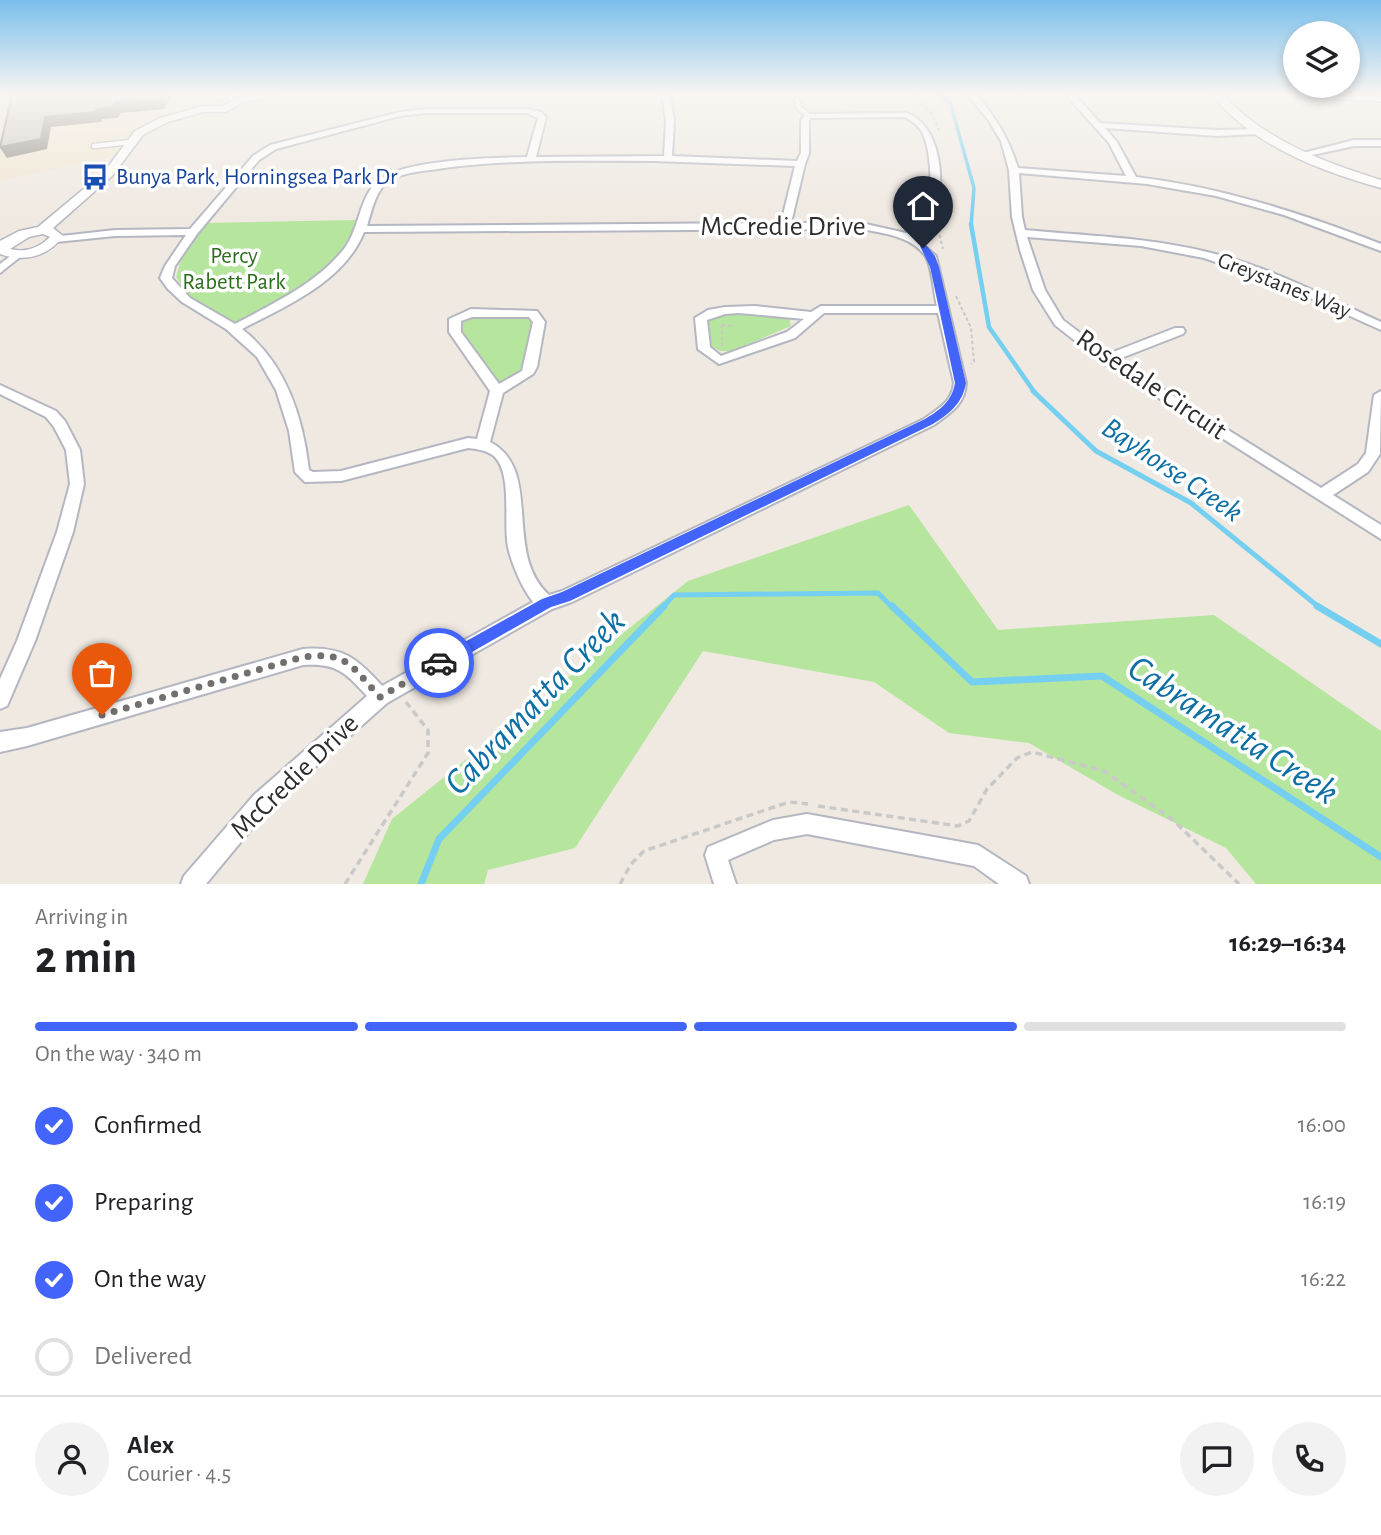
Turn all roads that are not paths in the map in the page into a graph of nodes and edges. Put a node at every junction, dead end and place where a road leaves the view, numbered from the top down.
1 (136, 136) edge
2 (314, 136) edge
3 (537, 136) edge
4 (670, 136) edge
5 (806, 136) edge
6 (927, 136) edge
7 (1002, 136) edge
8 (1107, 136) edge
9 (1267, 136) edge
10 (131, 142) junction
11 (1381, 143) edge
12 (94, 146) dead end
13 (1303, 154) junction
14 (531, 160) junction
15 (668, 160) junction
16 (800, 164) junction
17 (1014, 170) junction
18 (1132, 179) junction
19 (1381, 184) edge
20 (785, 226) junction
21 (361, 229) junction
22 (42, 230) junction
23 (193, 232) junction
24 (1020, 233) junction
25 (908, 237) junction
26 (56, 239) junction
27 (2, 247) edge
28 (1381, 248) edge
29 (16, 255) junction
30 (0, 270) edge
31 (943, 309) junction
32 (811, 316) junction
33 (1381, 326) edge
34 (234, 329) junction
35 (1179, 331) dead end
36 (1106, 359) junction
37 (0, 389) edge
38 (497, 391) junction
39 (1381, 395) edge
40 (483, 443) junction
41 (1321, 495) junction
42 (1381, 533) edge
43 (547, 603) junction
44 (387, 693) junction
45 (0, 700) edge
46 (0, 742) edge
47 (192, 884) edge
48 (725, 884) edge
49 (1018, 884) edge

1 - 10 street
2 - 23 street
3 - 14 street
4 - 15 street
5 - 16 street
6 - 25 street
7 - 17 street, Rosedale Circuit
8 - 18 street
9 - 13 street
10 - 12 lane
10 - 22 street
11 - 13 street
13 - 19 street
14 - 15 street
14 - 21 street
15 - 16 street
16 - 20 street
17 - 18 street
17 - 24 street, Rosedale Circuit
18 - 28 street
20 - 21 street, McCredie Drive
20 - 25 street, McCredie Drive
21 - 34 street
22 - 26 street
22 - 27 street
23 - 26 street
23 - 34 street
24 - 33 street, Greystanes Way
24 - 36 street, Rosedale Circuit
25 - 31 street, McCredie Drive
26 - 29 street
27 - 29 street
29 - 30 street
31 - 32 street
31 - 43 street, McCredie Drive
32 - 32 street
34 - 40 street
35 - 36 street
36 - 41 street, Rosedale Circuit
37 - 45 street
38 - 38 street
38 - 40 street
39 - 41 street
40 - 43 street
41 - 42 street, Rosedale Circuit
43 - 44 street, McCredie Drive
44 - 46 street
44 - 47 street, McCredie Drive
48 - 49 street

